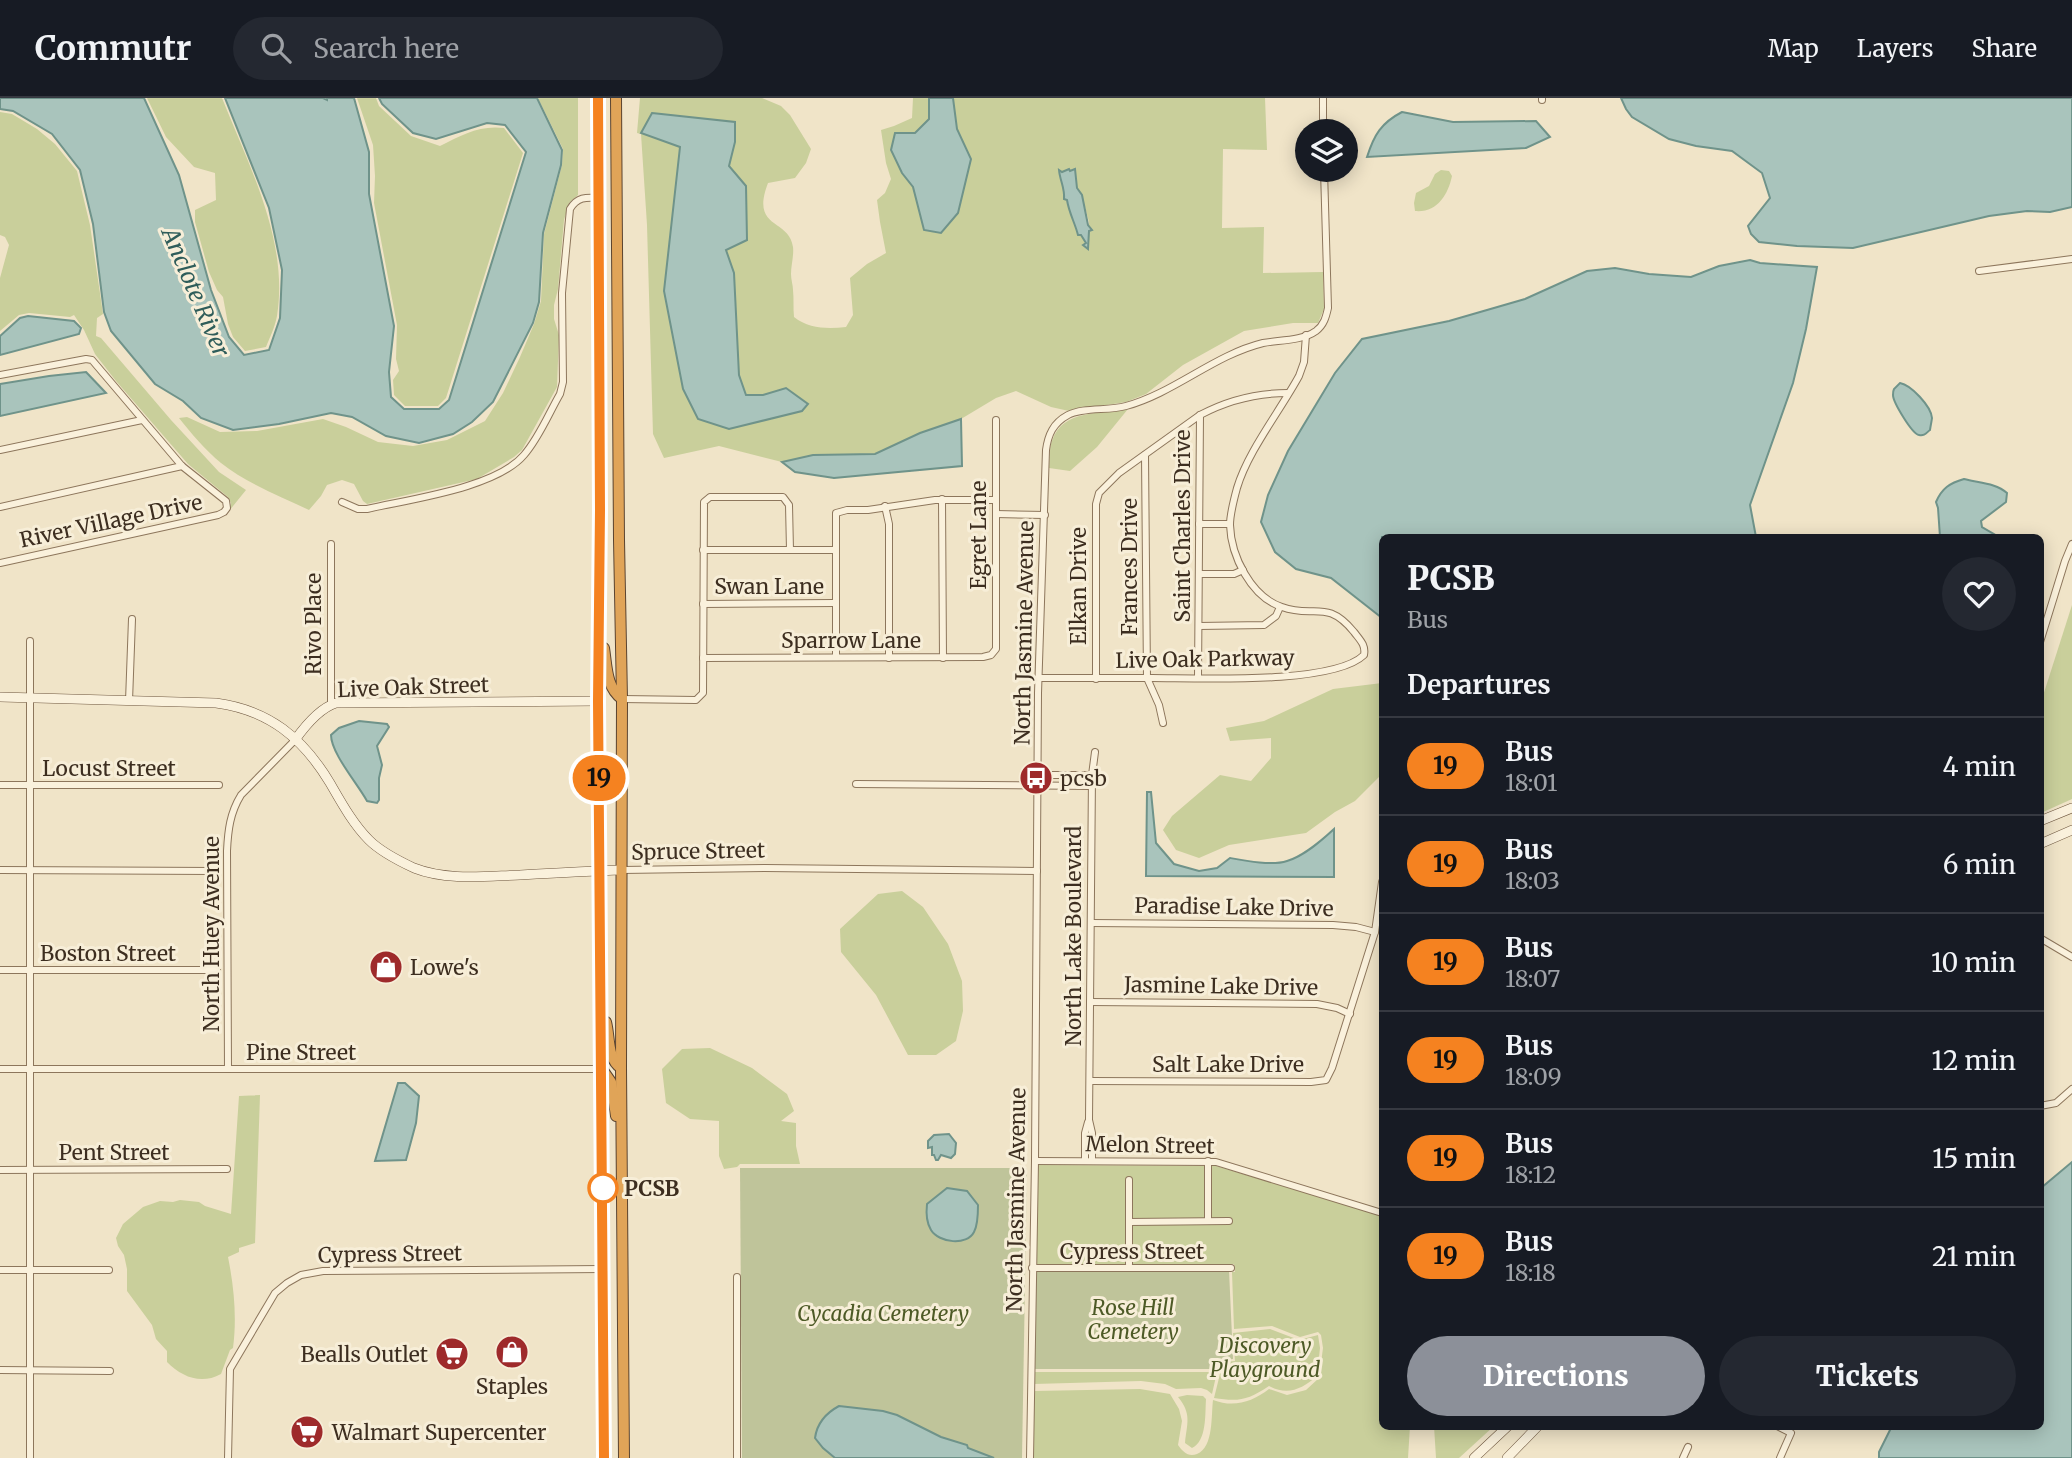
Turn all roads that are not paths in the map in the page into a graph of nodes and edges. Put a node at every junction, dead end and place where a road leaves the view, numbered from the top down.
1 (598, 98) edge
2 (616, 98) edge
3 (1323, 98) edge
4 (1323, 119) edge
5 (1324, 182) edge
6 (598, 198) junction
7 (2072, 259) edge
8 (1979, 271) dead end
9 (1306, 335) junction
10 (0, 375) edge
11 (1288, 393) junction
12 (1200, 415) junction
13 (142, 420) junction
14 (996, 421) dead end
15 (0, 450) edge
16 (1145, 455) junction
17 (182, 466) junction
18 (942, 499) junction
19 (996, 499) junction
20 (342, 502) dead end
21 (885, 506) junction
22 (0, 507) edge
23 (996, 514) junction
24 (1045, 514) junction
25 (1199, 524) junction
26 (1230, 524) junction
27 (331, 544) dead end
28 (2072, 544) edge
29 (704, 550) junction
30 (790, 550) junction
31 (836, 550) junction
32 (0, 563) edge
33 (1243, 570) junction
34 (1199, 574) junction
35 (835, 603) junction
36 (704, 604) junction
37 (1280, 607) junction
38 (599, 615) junction
39 (132, 619) dead end
40 (1199, 626) junction
41 (2044, 629) edge
42 (30, 641) dead end
43 (996, 649) joint
44 (836, 657) junction
45 (943, 657) junction
46 (703, 658) junction
47 (889, 658) junction
48 (1039, 678) junction
49 (1147, 678) junction
50 (1198, 678) junction
51 (1096, 679) junction
52 (0, 697) edge
53 (30, 698) junction
54 (622, 699) junction
55 (130, 701) junction
56 (598, 701) junction
57 (331, 704) junction
58 (1163, 723) dead end
59 (295, 740) junction
60 (1095, 752) dead end
61 (1038, 775) junction
62 (1092, 775) junction
63 (856, 784) dead end
64 (0, 785) edge
65 (219, 785) dead end
66 (1038, 785) junction
67 (29, 786) junction
68 (1092, 786) junction
69 (2072, 808) edge
70 (2044, 819) edge
71 (2072, 830) edge
72 (2044, 842) edge
73 (0, 870) edge
74 (29, 870) junction
75 (600, 870) junction
76 (622, 870) junction
77 (216, 871) dead end
78 (1037, 871) junction
79 (1379, 907) edge
80 (1091, 923) junction
81 (1376, 932) junction
82 (2044, 940) edge
83 (2072, 957) edge
84 (0, 970) edge
85 (29, 970) junction
86 (217, 971) dead end
87 (1090, 1002) junction
88 (601, 1006) junction
89 (1350, 1014) junction
90 (621, 1068) junction
91 (0, 1069) edge
92 (29, 1069) junction
93 (228, 1069) junction
94 (602, 1069) junction
95 (1090, 1081) junction
96 (2072, 1089) edge
97 (2044, 1105) edge
98 (622, 1157) junction
99 (1035, 1161) junction
100 (1089, 1161) junction
101 (1208, 1161) junction
102 (227, 1169) dead end
103 (0, 1170) edge
104 (29, 1170) junction
105 (1129, 1180) dead end
106 (1379, 1212) edge
107 (1208, 1221) junction
108 (1229, 1221) dead end
109 (1129, 1222) junction
110 (1129, 1264) dead end
111 (1032, 1268) junction
112 (1231, 1268) dead end
113 (603, 1269) junction
114 (0, 1270) edge
115 (29, 1270) junction
116 (109, 1270) dead end
117 (737, 1277) dead end
118 (0, 1370) edge
119 (30, 1370) junction
120 (110, 1371) dead end
121 (1504, 1430) edge
122 (1534, 1430) edge
123 (1785, 1430) edge
124 (1688, 1447) dead end
125 (30, 1458) edge
126 (228, 1458) edge
127 (604, 1458) edge
128 (624, 1458) edge
129 (737, 1458) edge
130 (1030, 1458) edge
131 (1474, 1458) edge
132 (1507, 1458) edge
133 (1683, 1458) edge
134 (1780, 1458) edge

1 - 6 highway
2 - 54 highway
3 - 4 street
5 - 9 street
6 - 20 street
6 - 38 highway
7 - 8 street
9 - 11 street
9 - 24 street, North Jasmine Avenue
10 - 13 street
11 - 12 street
11 - 26 street
12 - 16 street
12 - 25 street, Saint Charles Drive
13 - 15 street
13 - 17 street
14 - 19 street, Egret Lane
16 - 49 street, Frances Drive
16 - 51 street, Elkan Drive
17 - 22 street
17 - 32 street, River Village Drive
18 - 19 street
18 - 21 street
18 - 45 street
19 - 23 street, Egret Lane
21 - 31 street
21 - 47 street
23 - 24 street
23 - 43 street, Egret Lane
24 - 48 street, North Jasmine Avenue
25 - 26 street
25 - 34 street, Saint Charles Drive
26 - 33 street
27 - 57 street, Rivo Place
28 - 41 street
29 - 30 street
29 - 30 street
29 - 36 street
30 - 31 street
31 - 35 street
33 - 34 street
33 - 37 street
34 - 40 street, Saint Charles Drive
35 - 36 street, Swan Lane
35 - 44 street
36 - 46 street
37 - 40 street
37 - 50 street, Live Oak Parkway
38 - 54 highway
38 - 56 highway
39 - 55 street
40 - 50 street, Saint Charles Drive
42 - 53 street
43 - 45 street, Sparrow Lane
44 - 46 street, Sparrow Lane
44 - 47 street, Sparrow Lane
45 - 47 street, Sparrow Lane
46 - 54 street
48 - 51 street, Live Oak Parkway
48 - 61 street, North Jasmine Avenue
49 - 50 street, Live Oak Parkway
49 - 51 street, Live Oak Parkway
49 - 58 street
52 - 53 street
53 - 55 street
53 - 67 street
54 - 76 highway
55 - 59 street
56 - 57 street, Live Oak Street
56 - 75 highway
57 - 59 street, Live Oak Street
59 - 75 street, Spruce Street
59 - 93 street, North Huey Avenue
60 - 62 street, North Lake Boulevard
61 - 62 street
61 - 66 street, North Jasmine Avenue
62 - 68 street, North Lake Boulevard
63 - 66 street
64 - 67 street, Locust Street
65 - 67 street, Locust Street
66 - 68 street
66 - 78 street, North Jasmine Avenue
67 - 74 street
68 - 80 street, North Lake Boulevard
69 - 70 street
71 - 72 street
73 - 74 street
74 - 77 street
74 - 85 street
75 - 76 street, Spruce Street
75 - 88 highway
76 - 78 street, Spruce Street
76 - 90 highway
78 - 99 street, North Jasmine Avenue
79 - 81 street, Salt Lake Drive
80 - 81 street, Paradise Lake Drive
80 - 87 street, North Lake Boulevard
81 - 89 street, Salt Lake Drive
82 - 83 street
84 - 85 street, Boston Street
85 - 86 street, Boston Street
85 - 92 street
87 - 89 street, Jasmine Lake Drive
87 - 95 street, North Lake Boulevard
88 - 90 highway
88 - 94 highway
89 - 95 street, Salt Lake Drive
90 - 98 highway
91 - 92 street, Pine Street
92 - 93 street, Pine Street
92 - 104 street
93 - 94 street, Pine Street
94 - 98 highway
94 - 113 highway
95 - 100 street, North Lake Boulevard
96 - 97 street
98 - 128 highway
99 - 100 street, Melon Street
99 - 111 street, North Jasmine Avenue
100 - 101 street, Melon Street
101 - 106 street, Melon Street
101 - 107 street
102 - 104 street, Pent Street
103 - 104 street, Pent Street
104 - 115 street
105 - 109 street
107 - 108 street
107 - 109 street
109 - 110 street
111 - 112 street, Cypress Street
111 - 130 street, North Jasmine Avenue
113 - 126 street, Cypress Street
113 - 127 highway
114 - 115 street
115 - 116 street
115 - 119 street
117 - 129 street
118 - 119 street
119 - 120 street
119 - 125 street
121 - 131 street
122 - 132 street
123 - 134 street
124 - 133 street

